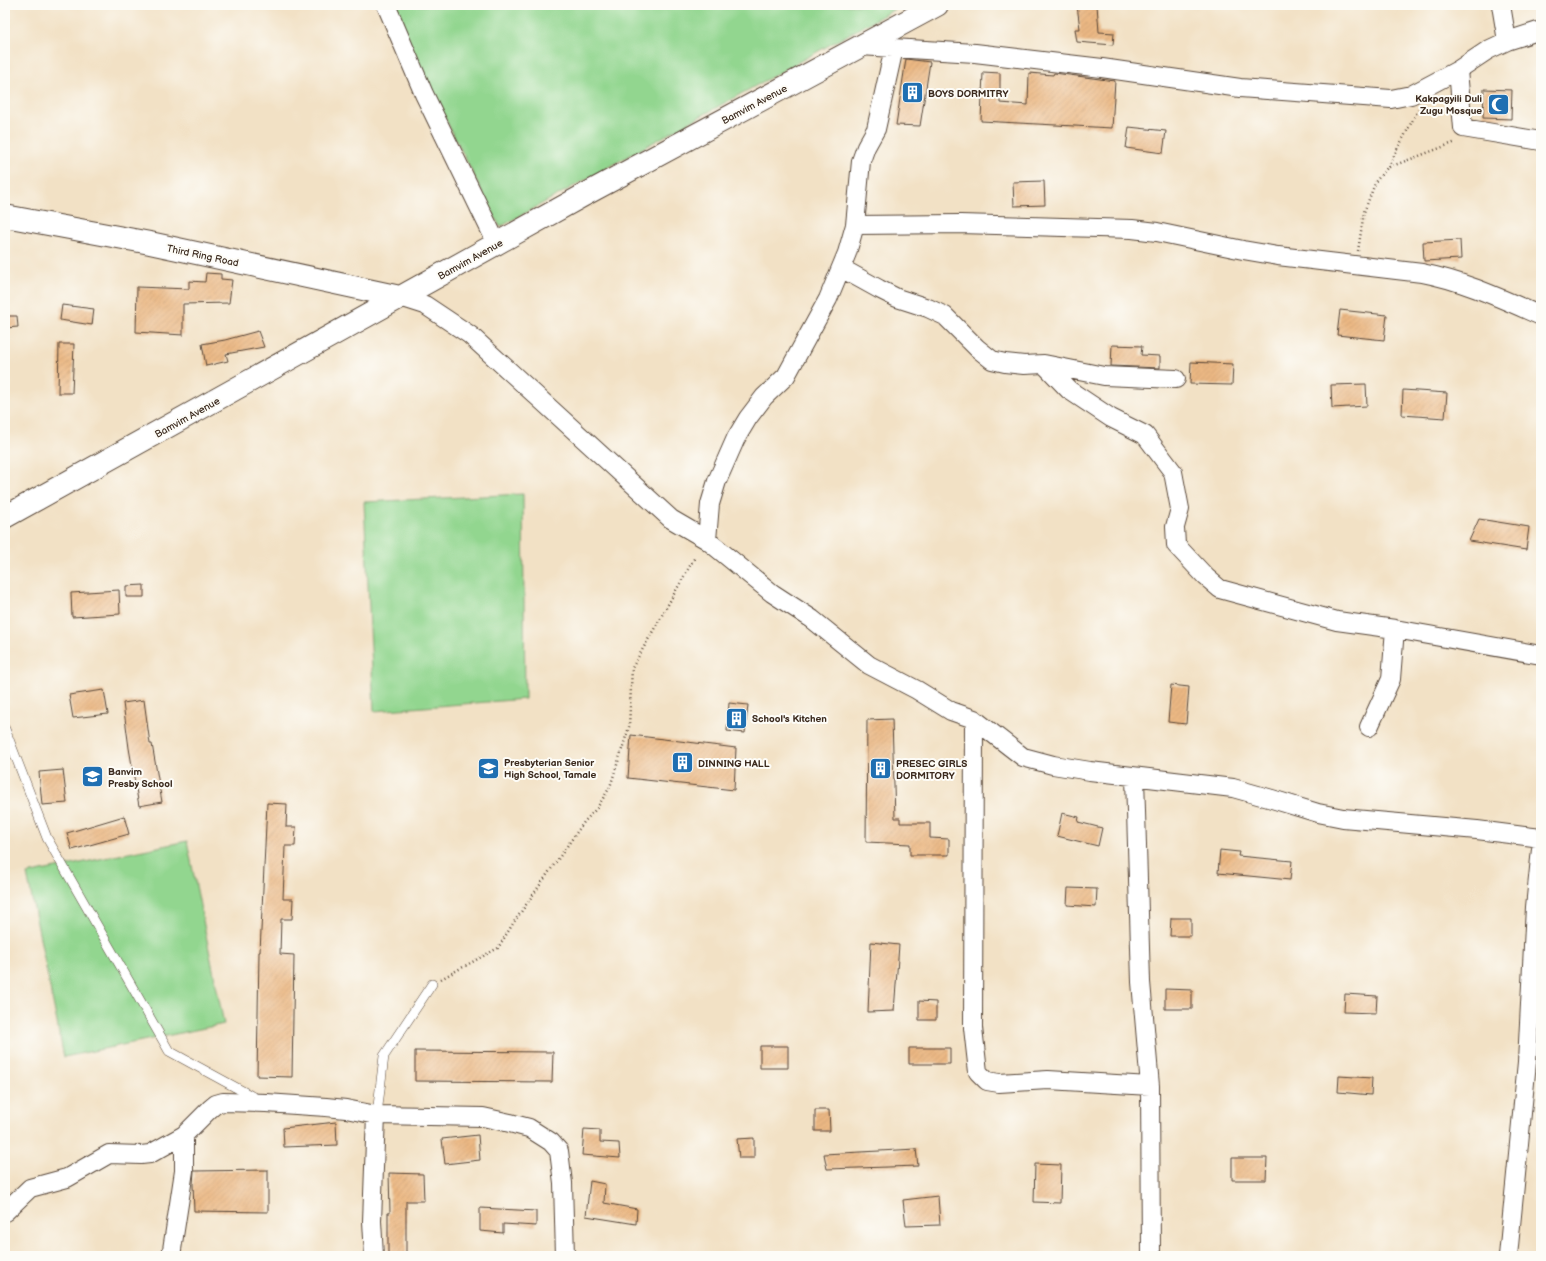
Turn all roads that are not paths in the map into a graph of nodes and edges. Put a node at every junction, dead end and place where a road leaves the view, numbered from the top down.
1 (386, 5) edge
2 (937, 5) edge
3 (1501, 5) edge
4 (1541, 30) edge
5 (1507, 41) junction
6 (860, 46) junction
7 (894, 48) junction
8 (1458, 70) junction
9 (1541, 141) edge
10 (5, 216) edge
11 (855, 225) junction
12 (497, 244) junction
13 (841, 268) junction
14 (400, 297) junction
15 (1541, 316) edge
16 (1044, 364) junction
17 (1176, 379) dead end
18 (5, 517) edge
19 (707, 540) junction
20 (1395, 629) junction
21 (1541, 655) edge
22 (974, 719) junction
23 (1369, 727) dead end
24 (5, 729) edge
25 (1135, 777) junction
26 (1541, 838) edge
27 (1541, 850) edge
28 (432, 984) road end
29 (1150, 1086) junction
30 (266, 1103) junction
31 (376, 1115) junction
32 (184, 1135) junction
33 (5, 1212) edge
34 (171, 1256) edge
35 (374, 1256) edge
36 (565, 1256) edge
37 (1151, 1256) edge
38 (1508, 1256) edge

1 - 12 street
2 - 6 street, Bamvim Avenue
3 - 5 street
4 - 5 street
5 - 8 street
6 - 7 street
6 - 12 street, Bamvim Avenue
7 - 8 street
7 - 11 street
8 - 9 street
10 - 14 street, Third Ring Road
11 - 13 street
11 - 15 street
12 - 14 street, Bamvim Avenue
13 - 16 street
13 - 19 street
14 - 18 street, Bamvim Avenue
14 - 19 street
16 - 17 street
16 - 20 street
19 - 22 street
20 - 21 street
20 - 23 street
22 - 25 street
22 - 29 street
24 - 30 lane
25 - 26 street
25 - 29 street
27 - 38 street
28 - 31 lane
29 - 37 street
30 - 31 street
30 - 32 street
31 - 35 street
31 - 36 street
32 - 33 street
32 - 34 street

